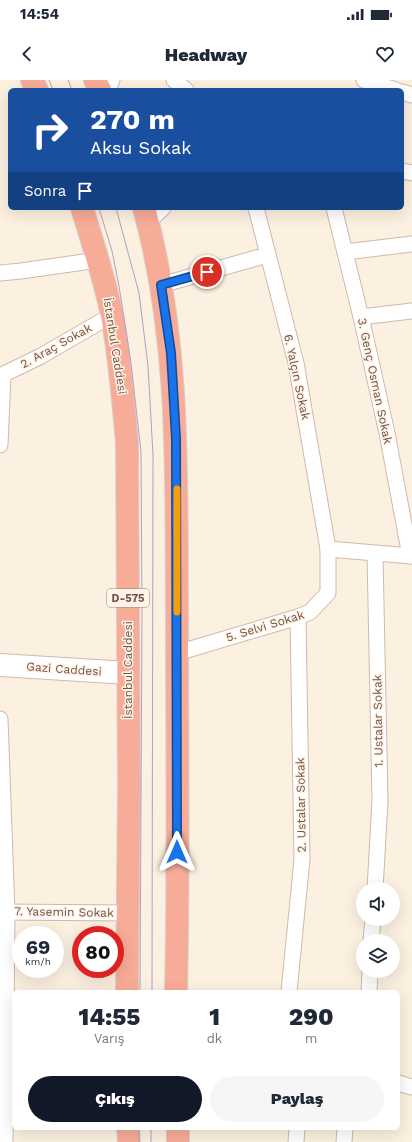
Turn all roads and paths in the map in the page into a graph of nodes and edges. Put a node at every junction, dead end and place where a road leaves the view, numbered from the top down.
1 (174, 80) edge
2 (364, 80) edge
3 (184, 88) edge
4 (390, 88) edge
5 (83, 210) edge
6 (256, 210) edge
7 (334, 210) edge
8 (152, 213) edge
9 (412, 244) edge
10 (345, 252) junction
11 (267, 255) junction
12 (98, 260) junction
13 (0, 273) edge
14 (161, 285) junction
15 (412, 311) edge
16 (112, 315) junction
17 (361, 318) junction
18 (1, 376) edge
19 (0, 445) edge
20 (328, 549) junction
21 (375, 554) junction
22 (411, 556) edge
23 (298, 617) junction
24 (177, 653) junction
25 (0, 665) edge
26 (128, 673) junction
27 (0, 719) edge
28 (374, 882) edge
29 (4, 912) edge
30 (128, 913) junction
31 (370, 978) edge
32 (127, 990) edge
33 (176, 990) edge
34 (289, 990) edge
35 (369, 990) edge
36 (3, 1000) edge
37 (400, 1084) edge
38 (412, 1087) edge
39 (128, 1130) edge
40 (178, 1130) edge
41 (297, 1130) edge
42 (345, 1130) edge
43 (5, 1142) edge
44 (128, 1142) edge
45 (178, 1142) edge
46 (296, 1142) edge
47 (344, 1142) edge

1 - 3 street
2 - 4 street
5 - 12 highway, İstanbul Caddesi / D-575
6 - 11 street, 6. Yalçın Sokak
7 - 10 street, 3. Genç Osman Sokak
8 - 14 highway
9 - 10 street
10 - 17 street, 3. Genç Osman Sokak
11 - 14 street
11 - 20 street, 6. Yalçın Sokak
12 - 13 street
12 - 16 highway, İstanbul Caddesi / D-575
14 - 24 highway
15 - 17 street
16 - 18 street, 2. Araç Sokak
16 - 26 highway, İstanbul Caddesi / D-575
17 - 22 street, 3. Genç Osman Sokak
18 - 19 street
20 - 21 street
20 - 23 street, 5. Selvi Sokak
21 - 22 street
21 - 28 street, 1. Ustalar Sokak
23 - 24 street, 5. Selvi Sokak
23 - 34 street, 2. Ustalar Sokak
24 - 33 highway
25 - 26 street, Gazi Caddesi
26 - 30 highway, İstanbul Caddesi / D-575
27 - 29 street
29 - 30 street, 7. Yasemin Sokak
29 - 36 street
30 - 32 highway, İstanbul Caddesi / D-575
31 - 35 street
36 - 43 street
37 - 38 street
39 - 44 highway
40 - 45 highway
41 - 46 street
42 - 47 street

